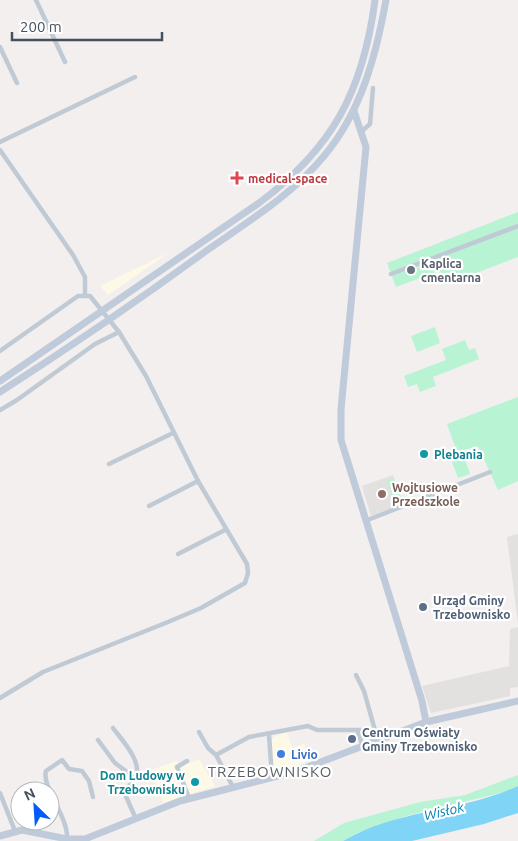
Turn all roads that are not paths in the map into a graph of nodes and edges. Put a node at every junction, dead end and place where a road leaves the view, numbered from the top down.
1 (36, 0) edge
2 (374, 0) edge
3 (386, 0) edge
4 (0, 47) edge
5 (65, 62) dead end
6 (135, 77) dead end
7 (17, 83) dead end
8 (373, 88) dead end
9 (343, 111) junction
10 (354, 111) junction
11 (348, 122) junction
12 (360, 128) junction
13 (0, 142) edge
14 (0, 150) edge
15 (518, 226) edge
16 (391, 274) dead end
17 (85, 294) junction
18 (103, 310) junction
19 (109, 319) junction
20 (119, 332) junction
21 (0, 351) edge
22 (0, 381) edge
23 (0, 392) edge
24 (0, 410) edge
25 (173, 433) junction
26 (109, 464) dead end
27 (490, 472) dead end
28 (198, 482) junction
29 (149, 506) dead end
30 (365, 521) junction
31 (225, 530) junction
32 (178, 554) dead end
33 (356, 675) dead end
34 (0, 698) edge
35 (518, 701) edge
36 (426, 722) junction
37 (113, 728) dead end
38 (374, 730) junction
39 (199, 732) dead end
40 (358, 732) junction
41 (269, 735) junction
42 (98, 740) dead end
43 (378, 741) junction
44 (364, 746) junction
45 (216, 755) junction
46 (187, 761) dead end
47 (135, 778) junction
48 (272, 778) junction
49 (233, 787) junction
50 (0, 793) edge
51 (93, 797) dead end
52 (189, 798) junction
53 (10, 818) edge
54 (136, 819) junction
55 (15, 831) edge
56 (28, 831) edge
57 (0, 836) edge
58 (67, 840) junction
59 (77, 841) edge

1 - 5 street
2 - 9 street
3 - 10 street
4 - 7 street
6 - 13 street
8 - 12 street
9 - 11 street
9 - 18 street
10 - 11 street
10 - 12 street
11 - 12 street
11 - 19 street
12 - 30 street
14 - 17 street
15 - 16 street
17 - 18 street
17 - 21 street
18 - 19 street
18 - 22 street
19 - 20 street
19 - 23 street
20 - 24 street
20 - 25 street
25 - 26 street
25 - 28 street
27 - 30 street
28 - 29 street
28 - 31 street
30 - 36 street
31 - 32 street
31 - 34 street
33 - 38 street
35 - 36 street
36 - 43 street
37 - 47 street
38 - 40 street
38 - 43 street
39 - 45 street
40 - 41 street
40 - 44 street
41 - 45 street
41 - 48 street
42 - 47 street
43 - 44 street
44 - 48 street
45 - 49 street
46 - 52 street
47 - 54 street
48 - 49 street
49 - 52 street
50 - 53 street
51 - 58 street
52 - 54 street
54 - 59 street
55 - 57 street
56 - 58 street
58 - 59 street

